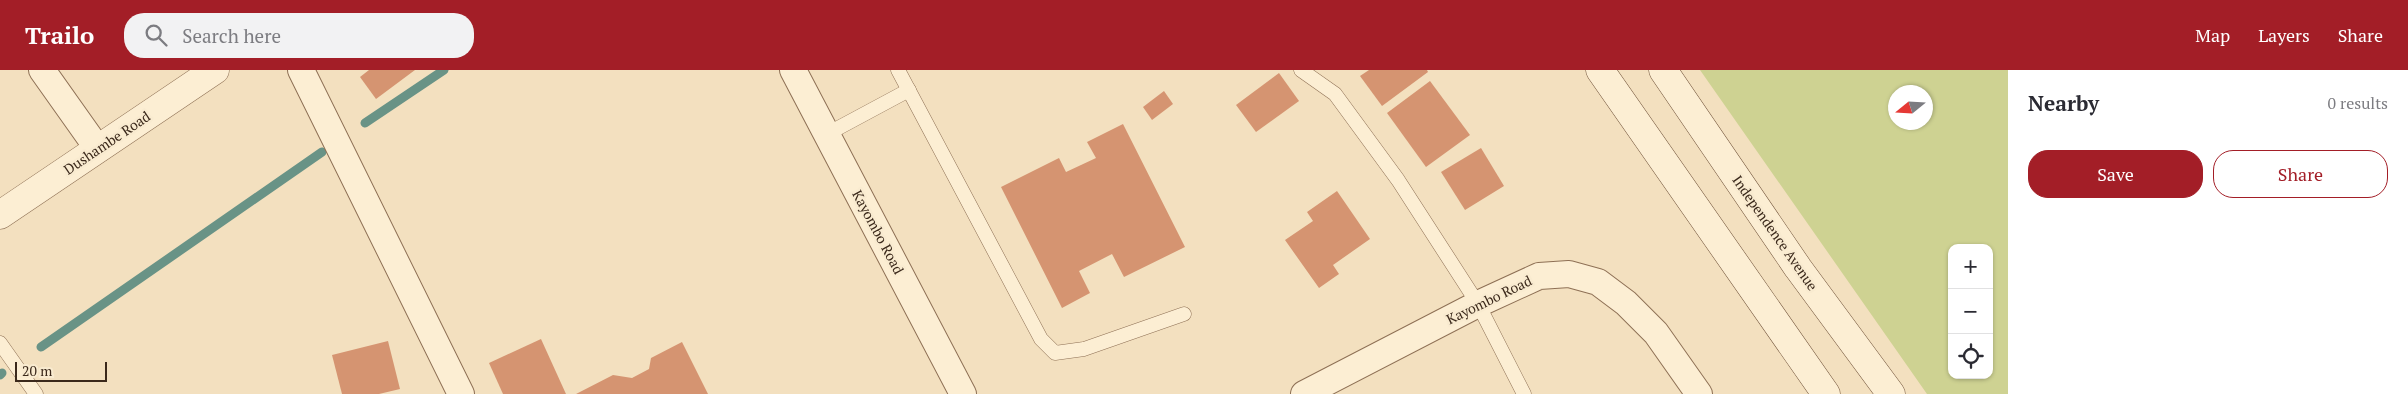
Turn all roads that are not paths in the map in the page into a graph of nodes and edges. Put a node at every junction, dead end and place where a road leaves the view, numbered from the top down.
1 (42, 70) edge
2 (215, 70) edge
3 (301, 70) edge
4 (793, 70) edge
5 (898, 70) edge
6 (1301, 70) edge
7 (1600, 70) edge
8 (1663, 70) edge
9 (909, 90) junction
10 (827, 134) junction
11 (98, 149) junction
12 (0, 215) edge
13 (1478, 304) junction
14 (1184, 314) dead end
15 (0, 343) edge
16 (959, 393) edge
17 (36, 394) edge
18 (461, 394) edge
19 (1304, 394) edge
20 (1524, 394) edge
21 (1699, 394) edge
22 (1826, 394) edge
23 (1891, 394) edge

1 - 11 street
2 - 11 main road, Dushambe Road
3 - 18 street
4 - 10 street, Kayombo Road
5 - 9 lane
6 - 13 lane
7 - 22 main road
8 - 23 main road, Independence Avenue
9 - 10 lane
9 - 14 lane
10 - 16 street, Kayombo Road
11 - 12 main road, Dushambe Road
13 - 19 street, Kayombo Road
13 - 20 lane
13 - 21 street, Kayombo Road
15 - 17 lane

